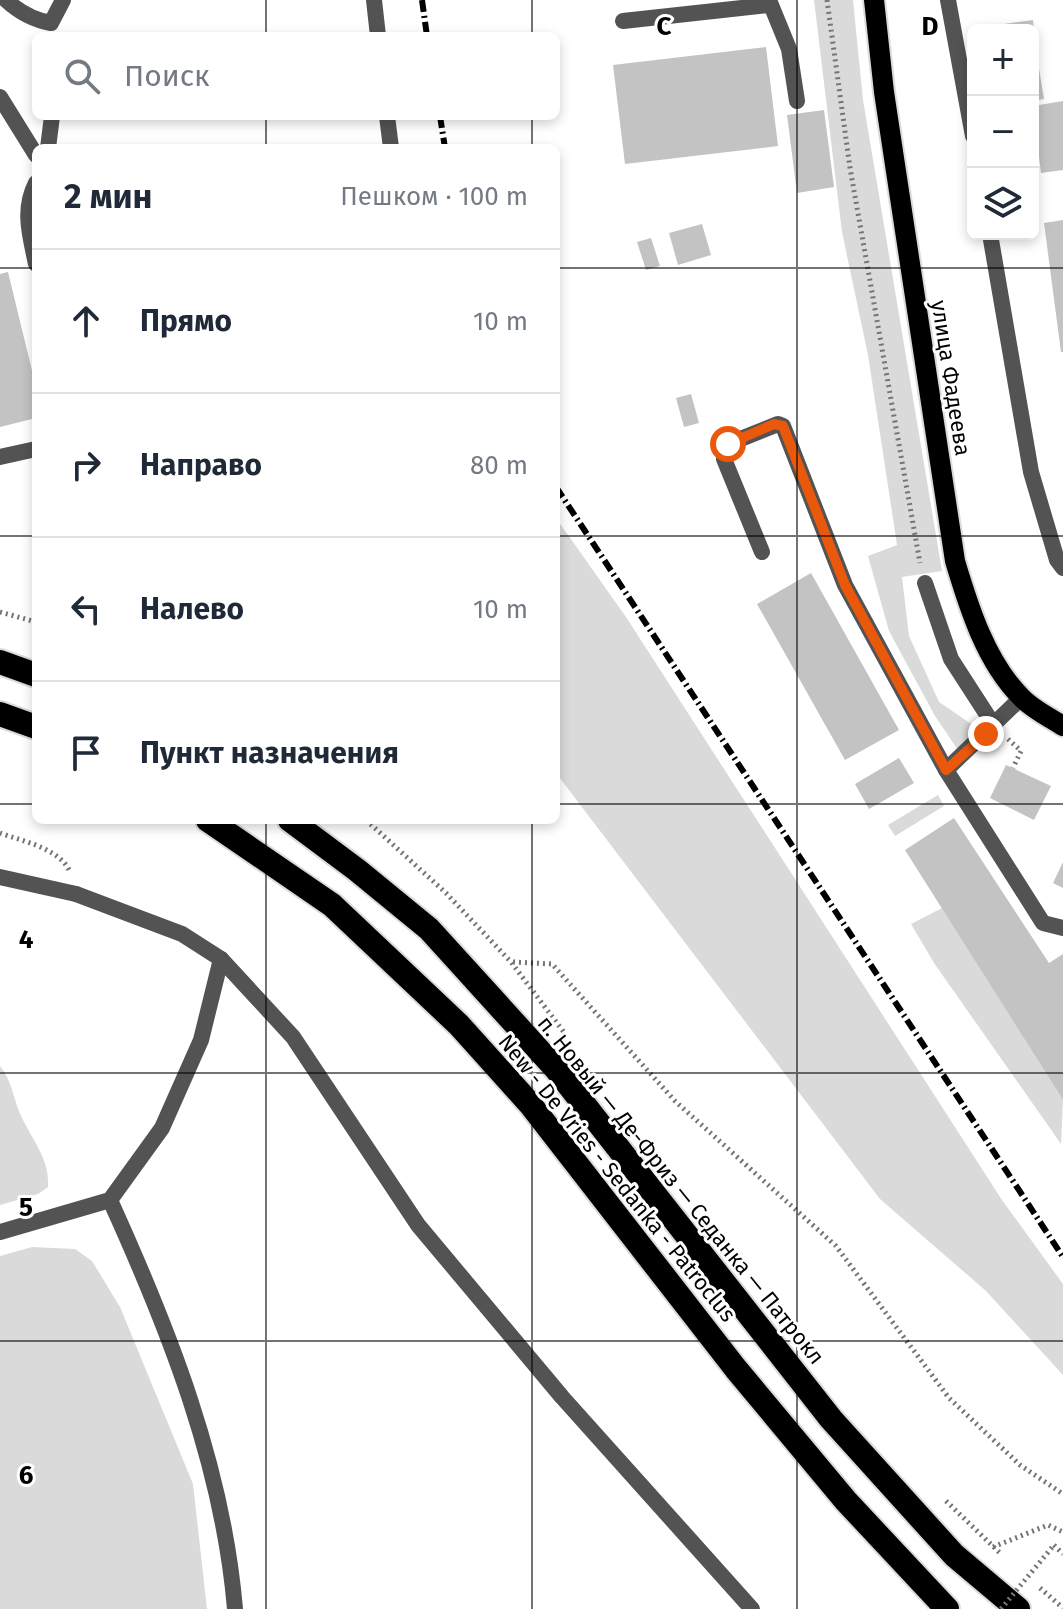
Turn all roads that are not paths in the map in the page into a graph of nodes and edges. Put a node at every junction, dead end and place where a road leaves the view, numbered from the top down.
1 (6, 0) edge
2 (63, 0) edge
3 (374, 0) edge
4 (874, 0) edge
5 (948, 0) edge
6 (770, 2) edge
7 (623, 21) dead end
8 (52, 29) edge
9 (378, 32) edge
10 (0, 97) edge
11 (797, 101) dead end
12 (967, 103) edge
13 (52, 120) edge
14 (388, 120) edge
15 (48, 144) edge
16 (390, 144) edge
17 (32, 149) edge
18 (32, 190) edge
19 (991, 240) edge
20 (32, 244) edge
21 (32, 450) edge
22 (0, 457) edge
23 (762, 552) dead end
24 (1063, 568) edge
25 (925, 583) road end
26 (0, 662) edge
27 (32, 674) edge
28 (1021, 698) junction
29 (0, 714) edge
30 (993, 724) junction
31 (32, 726) edge
32 (1063, 726) edge
33 (946, 770) junction
34 (214, 824) edge
35 (295, 824) edge
36 (0, 877) edge
37 (1063, 928) edge
38 (221, 959) junction
39 (110, 1200) junction
40 (0, 1232) edge
41 (235, 1609) edge
42 (752, 1609) edge
43 (947, 1609) edge
44 (1018, 1609) edge

1 - 8 street
2 - 8 street
3 - 9 street
4 - 28 main road, улица Фадеева
5 - 12 street
6 - 7 street
6 - 11 street
10 - 17 street
13 - 15 street
14 - 16 street
18 - 20 street
19 - 24 street
21 - 22 street
23 - 33 street
25 - 30 street
26 - 27 highway
28 - 30 street
28 - 32 main road, улица Фадеева
29 - 31 highway
30 - 33 street
33 - 37 street
34 - 43 highway, New - De Vries - Sedanka - Patroclus
35 - 44 highway, п. Новый — Де-Фриз — Седанка — Патрокл
36 - 38 street
38 - 39 street
38 - 42 street
39 - 40 street
39 - 41 street

